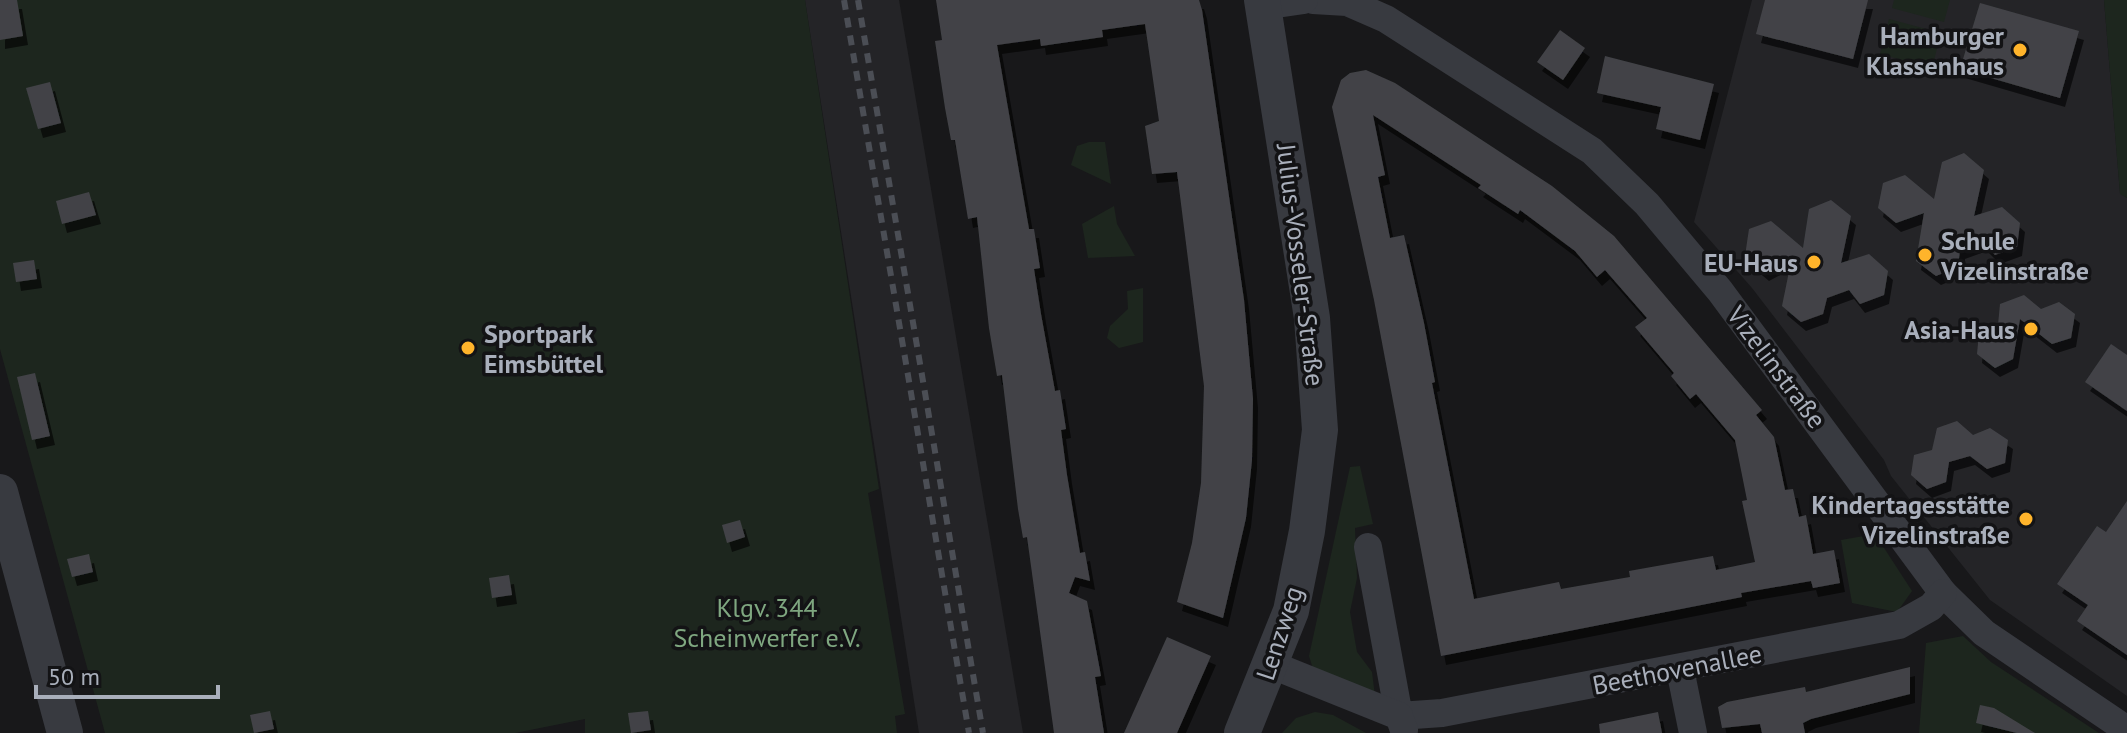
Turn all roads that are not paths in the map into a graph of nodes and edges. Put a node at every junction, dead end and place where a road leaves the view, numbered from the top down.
1 (1304, 0) edge
2 (1313, 0) edge
3 (1263, 3) edge
4 (0, 492) edge
5 (1307, 531) joint
6 (1368, 547) dead end
7 (1943, 593) junction
8 (1272, 665) junction
9 (1680, 669) junction
10 (1402, 725) edge
11 (2127, 730) edge
12 (65, 733) edge
13 (1242, 733) edge
14 (1693, 733) edge

1 - 3 street
2 - 7 street, Vizelinstraße
3 - 5 street, Julius-Vosseler-Straße
4 - 12 street
5 - 8 street, Lenzweg
6 - 10 street
7 - 9 street, Beethovenallee
7 - 11 street, Vizelinstraße
8 - 10 street
8 - 13 street, Lenzweg
9 - 10 street, Beethovenallee
9 - 14 street

